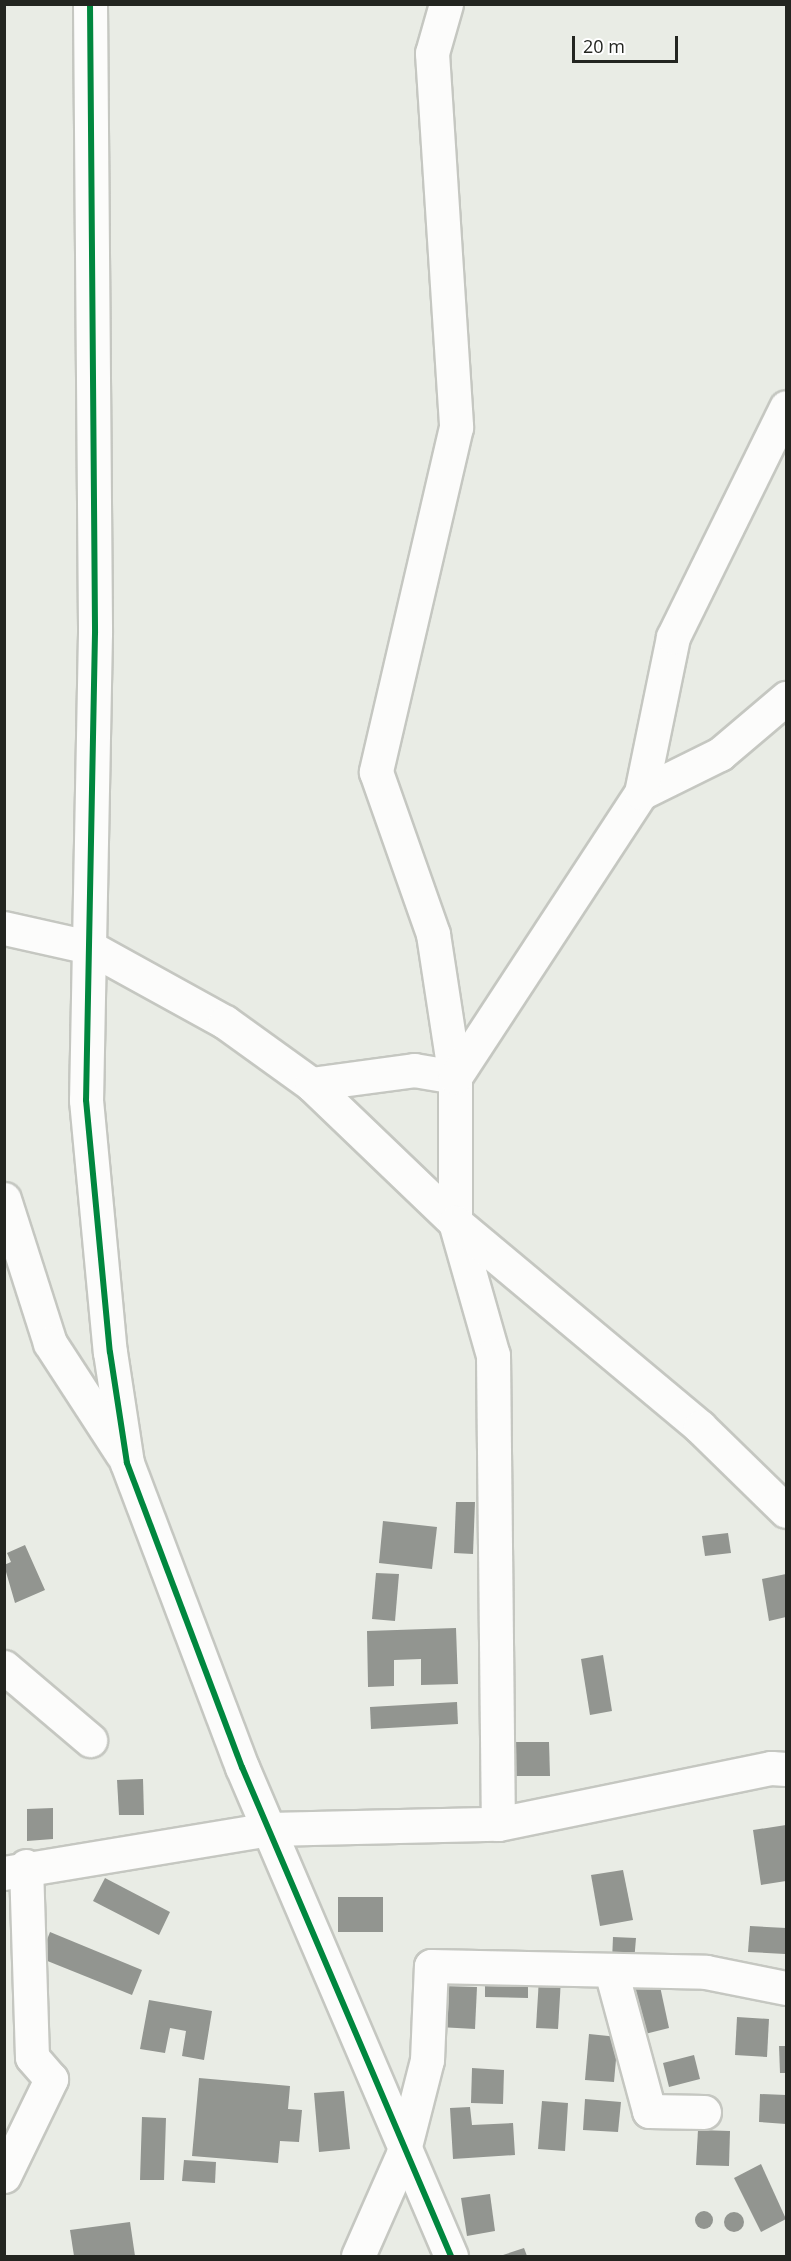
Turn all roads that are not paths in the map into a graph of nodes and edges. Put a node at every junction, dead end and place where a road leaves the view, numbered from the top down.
1 (90, 4) edge
2 (446, 4) edge
3 (786, 407) edge
4 (786, 699) edge
5 (641, 793) junction
6 (4, 928) edge
7 (89, 947) junction
8 (455, 1077) junction
9 (311, 1084) junction
10 (5, 1203) edge
11 (454, 1222) junction
12 (128, 1463) junction
13 (786, 1510) edge
14 (4, 1667) edge
15 (90, 1740) dead end
16 (786, 1769) edge
17 (498, 1824) junction
18 (269, 1828) junction
19 (15, 1870) edge
20 (611, 1971) junction
21 (786, 1988) edge
22 (704, 2112) dead end
23 (404, 2154) junction
24 (4, 2176) edge
25 (358, 2256) edge
26 (451, 2256) edge

1 - 7 street
2 - 8 street
3 - 5 street
4 - 5 street
5 - 8 street
6 - 7 street
7 - 9 street
7 - 12 street
8 - 9 street
8 - 11 street
9 - 11 street
10 - 12 street
11 - 13 street
11 - 17 street
12 - 18 street
14 - 15 street
16 - 17 street
17 - 18 street
18 - 19 street
18 - 23 street
19 - 24 street
20 - 21 street
20 - 22 street
20 - 23 street
23 - 25 street
23 - 26 street

